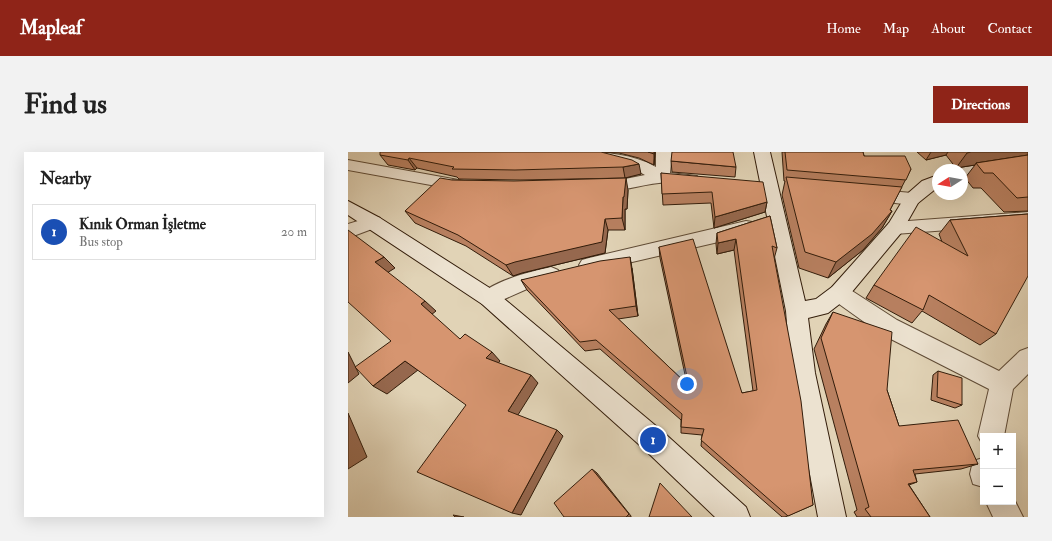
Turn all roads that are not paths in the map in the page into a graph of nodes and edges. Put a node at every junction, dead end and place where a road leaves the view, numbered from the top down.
1 (588, 152) edge
2 (664, 152) edge
3 (762, 152) edge
4 (1028, 161) edge
5 (348, 165) edge
6 (968, 171) edge
7 (660, 177) junction
8 (706, 181) edge
9 (932, 183) edge
10 (580, 185) edge
11 (482, 187) edge
12 (853, 193) edge
13 (912, 199) junction
14 (348, 208) edge
15 (777, 216) junction
16 (1028, 218) edge
17 (374, 222) junction
18 (896, 228) junction
19 (348, 231) edge
20 (839, 293) junction
21 (489, 298) junction
22 (797, 311) junction
23 (1028, 358) edge
24 (1002, 384) junction
25 (992, 433) edge
26 (1002, 505) edge
27 (736, 517) edge
28 (832, 517) edge
29 (1009, 517) edge

1 - 7 street
2 - 7 street
3 - 15 street
4 - 6 street
5 - 11 street
7 - 8 street
7 - 10 street
9 - 13 street
12 - 13 street
13 - 18 street
14 - 17 street
15 - 21 street
15 - 22 street
16 - 18 street
17 - 19 street
17 - 21 street
18 - 20 street
20 - 22 street
20 - 24 street
21 - 27 street
22 - 28 street
23 - 24 street
24 - 25 street
26 - 29 street

